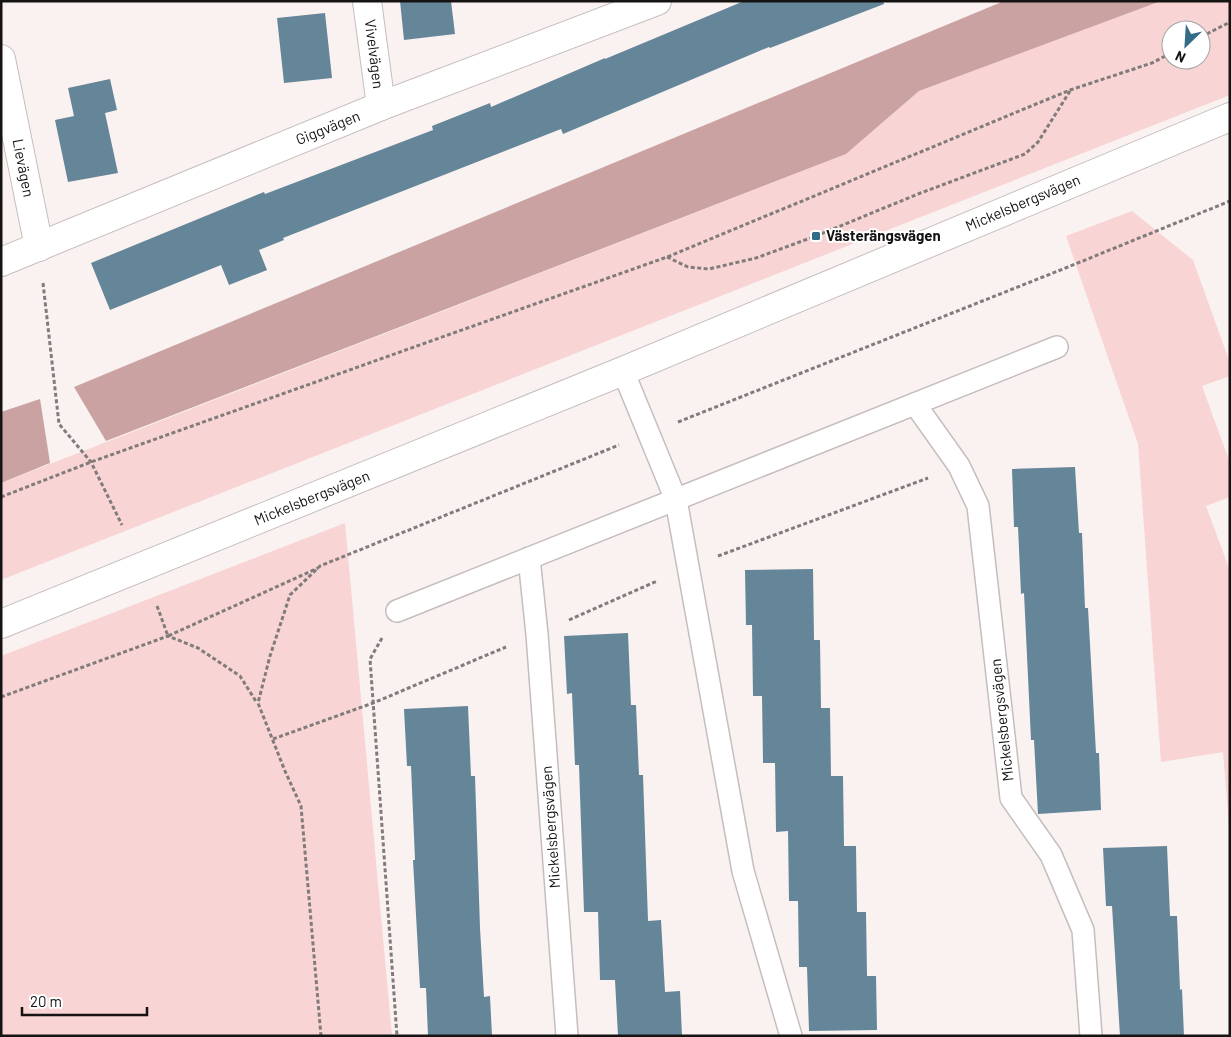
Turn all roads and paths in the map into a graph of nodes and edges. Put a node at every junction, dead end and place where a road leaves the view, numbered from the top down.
1 (367, 1) edge
2 (657, 1) edge
3 (1230, 22) edge
4 (1211, 32) edge
5 (1161, 58) edge
6 (1, 60) edge
7 (1070, 90) junction
8 (381, 106) junction
9 (1230, 117) edge
10 (39, 247) junction
11 (667, 257) junction
12 (1, 262) edge
13 (1058, 347) dead end
14 (623, 371) junction
15 (915, 404) junction
16 (91, 462) junction
17 (959, 466) junction
18 (1, 498) edge
19 (676, 500) junction
20 (122, 525) dead end
21 (529, 558) junction
22 (320, 566) dead end
23 (689, 567) junction
24 (157, 606) dead end
25 (397, 611) joint
26 (1, 624) edge
27 (537, 634) junction
28 (168, 636) junction
29 (1, 697) edge
30 (258, 703) dead end
31 (373, 703) junction
32 (273, 740) dead end
33 (397, 1036) edge
34 (567, 1036) edge
35 (791, 1036) edge
36 (1091, 1036) edge

1 - 8 main road, Vivelvägen
2 - 8 main road, Giggvägen
3 - 4 path
5 - 7 path
6 - 10 main road, Lievägen
7 - 11 path
7 - 11 path
8 - 10 main road, Giggvägen
9 - 14 main road, Mickelsbergsvägen
10 - 12 main road, Giggvägen
10 - 16 path
11 - 16 path
13 - 15 lane
14 - 19 lane
14 - 26 main road, Mickelsbergsvägen
15 - 17 lane, Mickelsbergsvägen
15 - 19 lane
16 - 18 path
16 - 20 path
17 - 23 path
17 - 36 lane, Mickelsbergsvägen
19 - 21 lane
19 - 23 lane
21 - 25 lane
21 - 27 lane, Mickelsbergsvägen
22 - 28 path
23 - 27 path
23 - 35 lane
24 - 28 path
25 - 31 path
27 - 31 path
27 - 34 lane, Mickelsbergsvägen
28 - 29 path
28 - 30 path
31 - 32 path
31 - 33 path

